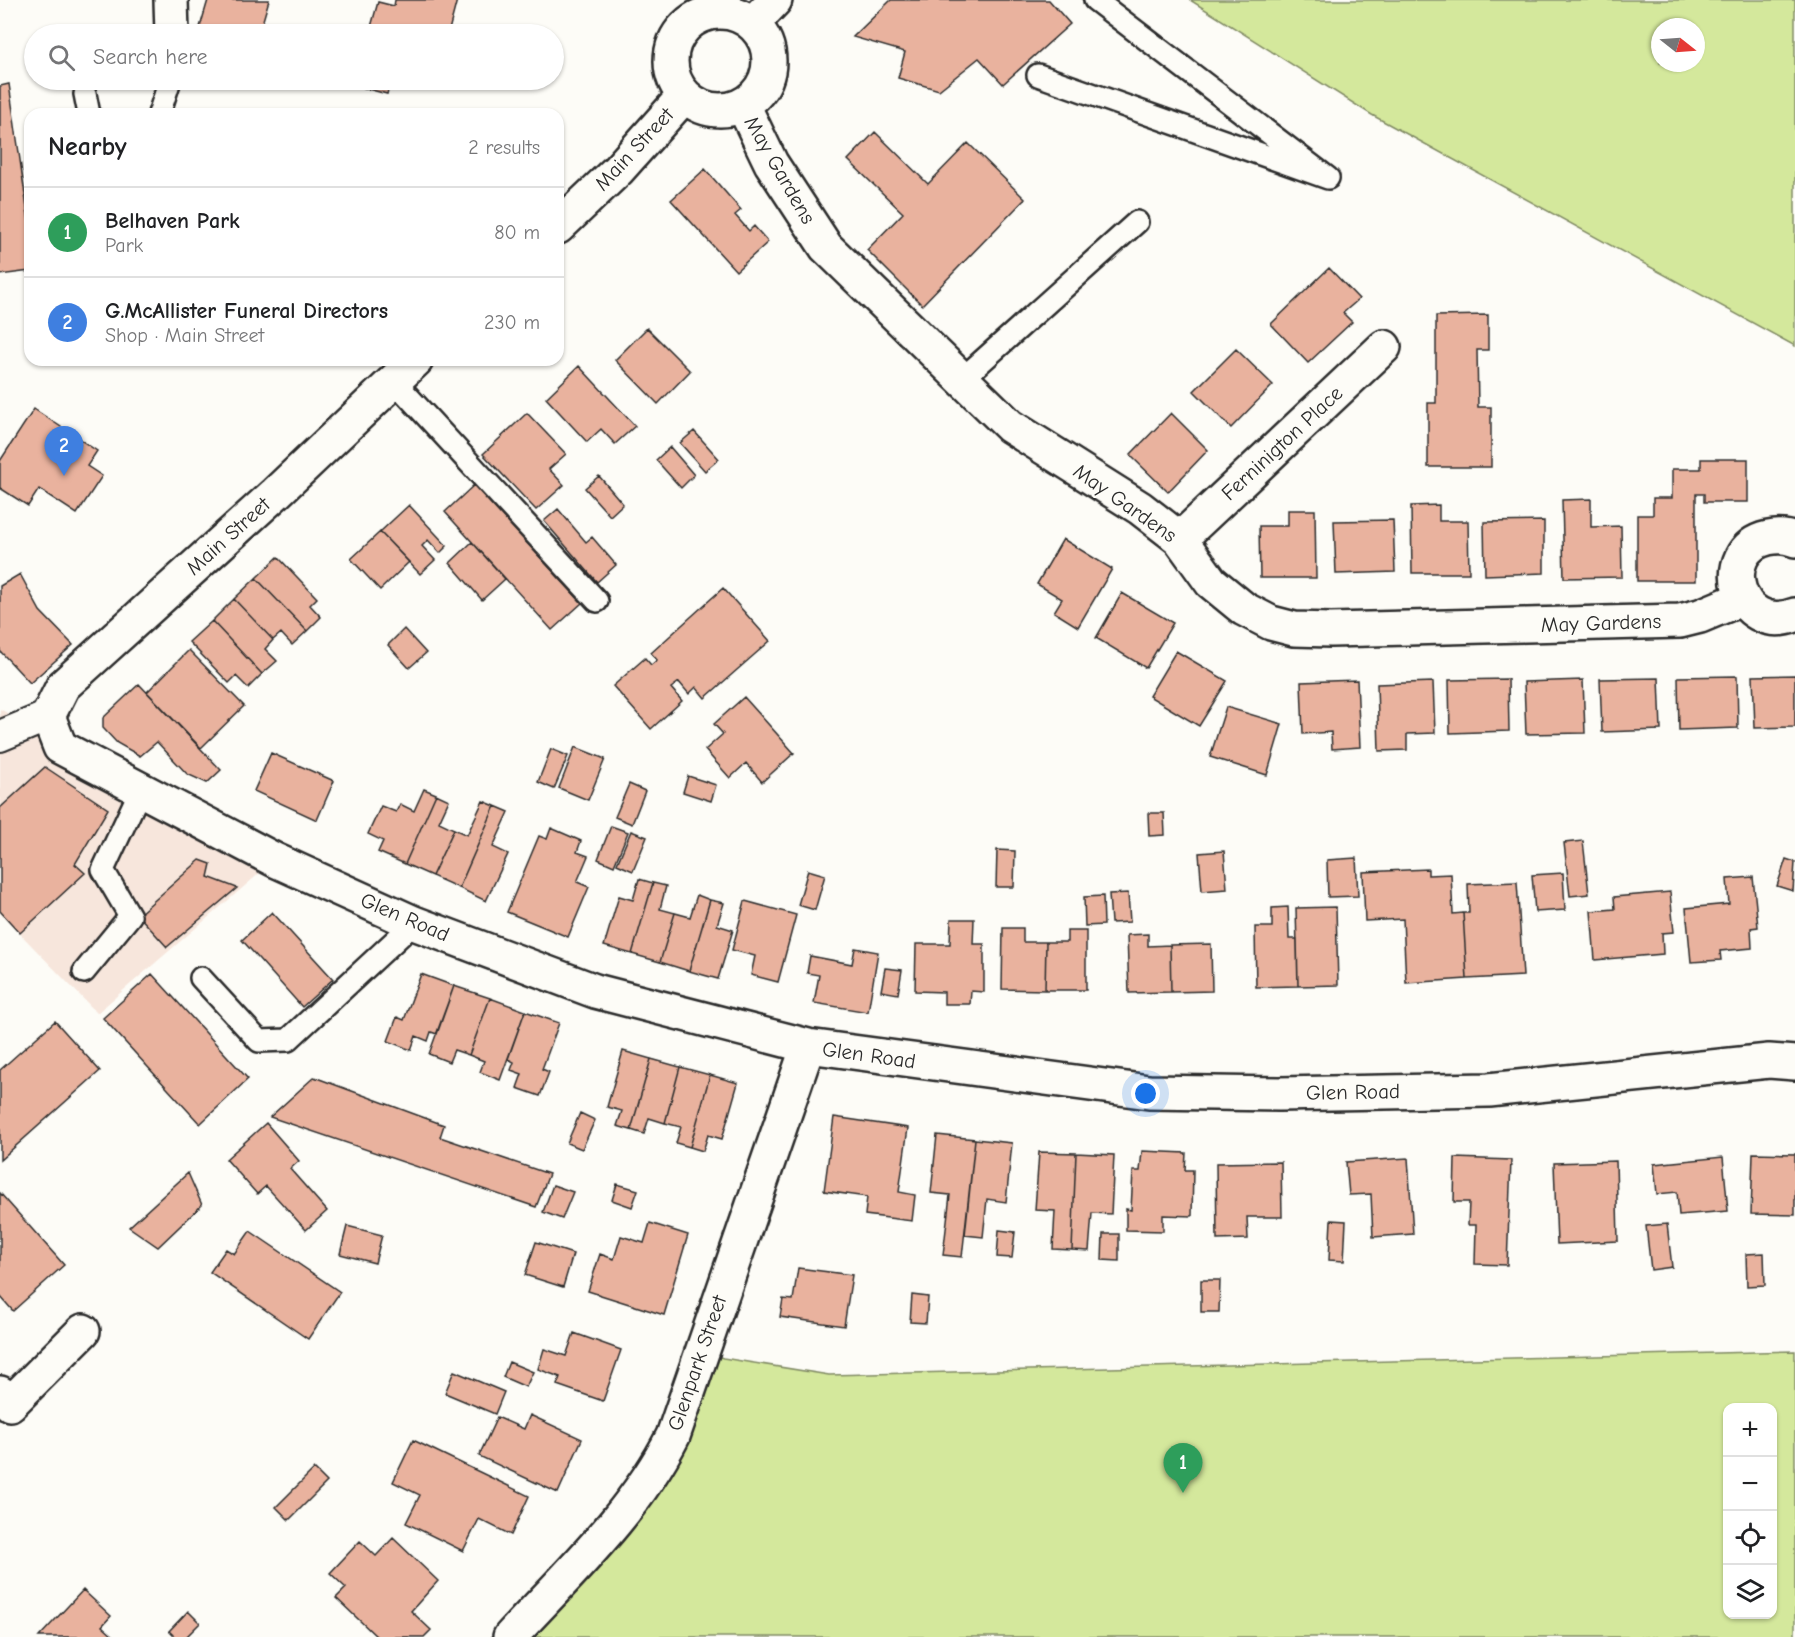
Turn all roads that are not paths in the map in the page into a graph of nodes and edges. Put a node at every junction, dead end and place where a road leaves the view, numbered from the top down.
1 (171, 0) edge
2 (775, 0) edge
3 (1095, 0) edge
4 (682, 11) edge
5 (172, 24) edge
6 (752, 24) junction
7 (1038, 75) dead end
8 (167, 90) edge
9 (684, 96) junction
10 (743, 105) junction
11 (161, 108) edge
12 (564, 221) edge
13 (1137, 222) dead end
14 (1384, 347) dead end
15 (405, 371) edge
16 (961, 380) junction
17 (1180, 539) junction
18 (1795, 540) edge
19 (1743, 598) junction
20 (597, 601) dead end
21 (1795, 615) edge
22 (48, 716) junction
23 (0, 736) edge
24 (141, 789) junction
25 (414, 923) junction
26 (84, 972) dead end
27 (201, 978) dead end
28 (808, 1046) junction
29 (1786, 1057) edge
30 (83, 1331) dead end
31 (0, 1393) edge
32 (510, 1637) edge

1 - 5 street
2 - 6 street
3 - 7 lane
4 - 6 street
4 - 9 street
6 - 10 street
8 - 11 lane
9 - 10 street
9 - 12 street, Main Street
10 - 16 street, May Gardens
13 - 16 lane
14 - 17 street, Ferninigton Place
15 - 20 lane
15 - 22 street, Main Street
16 - 17 street, May Gardens
17 - 19 street, May Gardens
18 - 19 street
19 - 21 street
22 - 23 street
22 - 24 street, Glen Road
24 - 25 street, Glen Road
24 - 26 lane
25 - 27 lane
25 - 28 street, Glen Road
28 - 29 street, Glen Road
28 - 32 street, Glenpark Street
30 - 31 street

